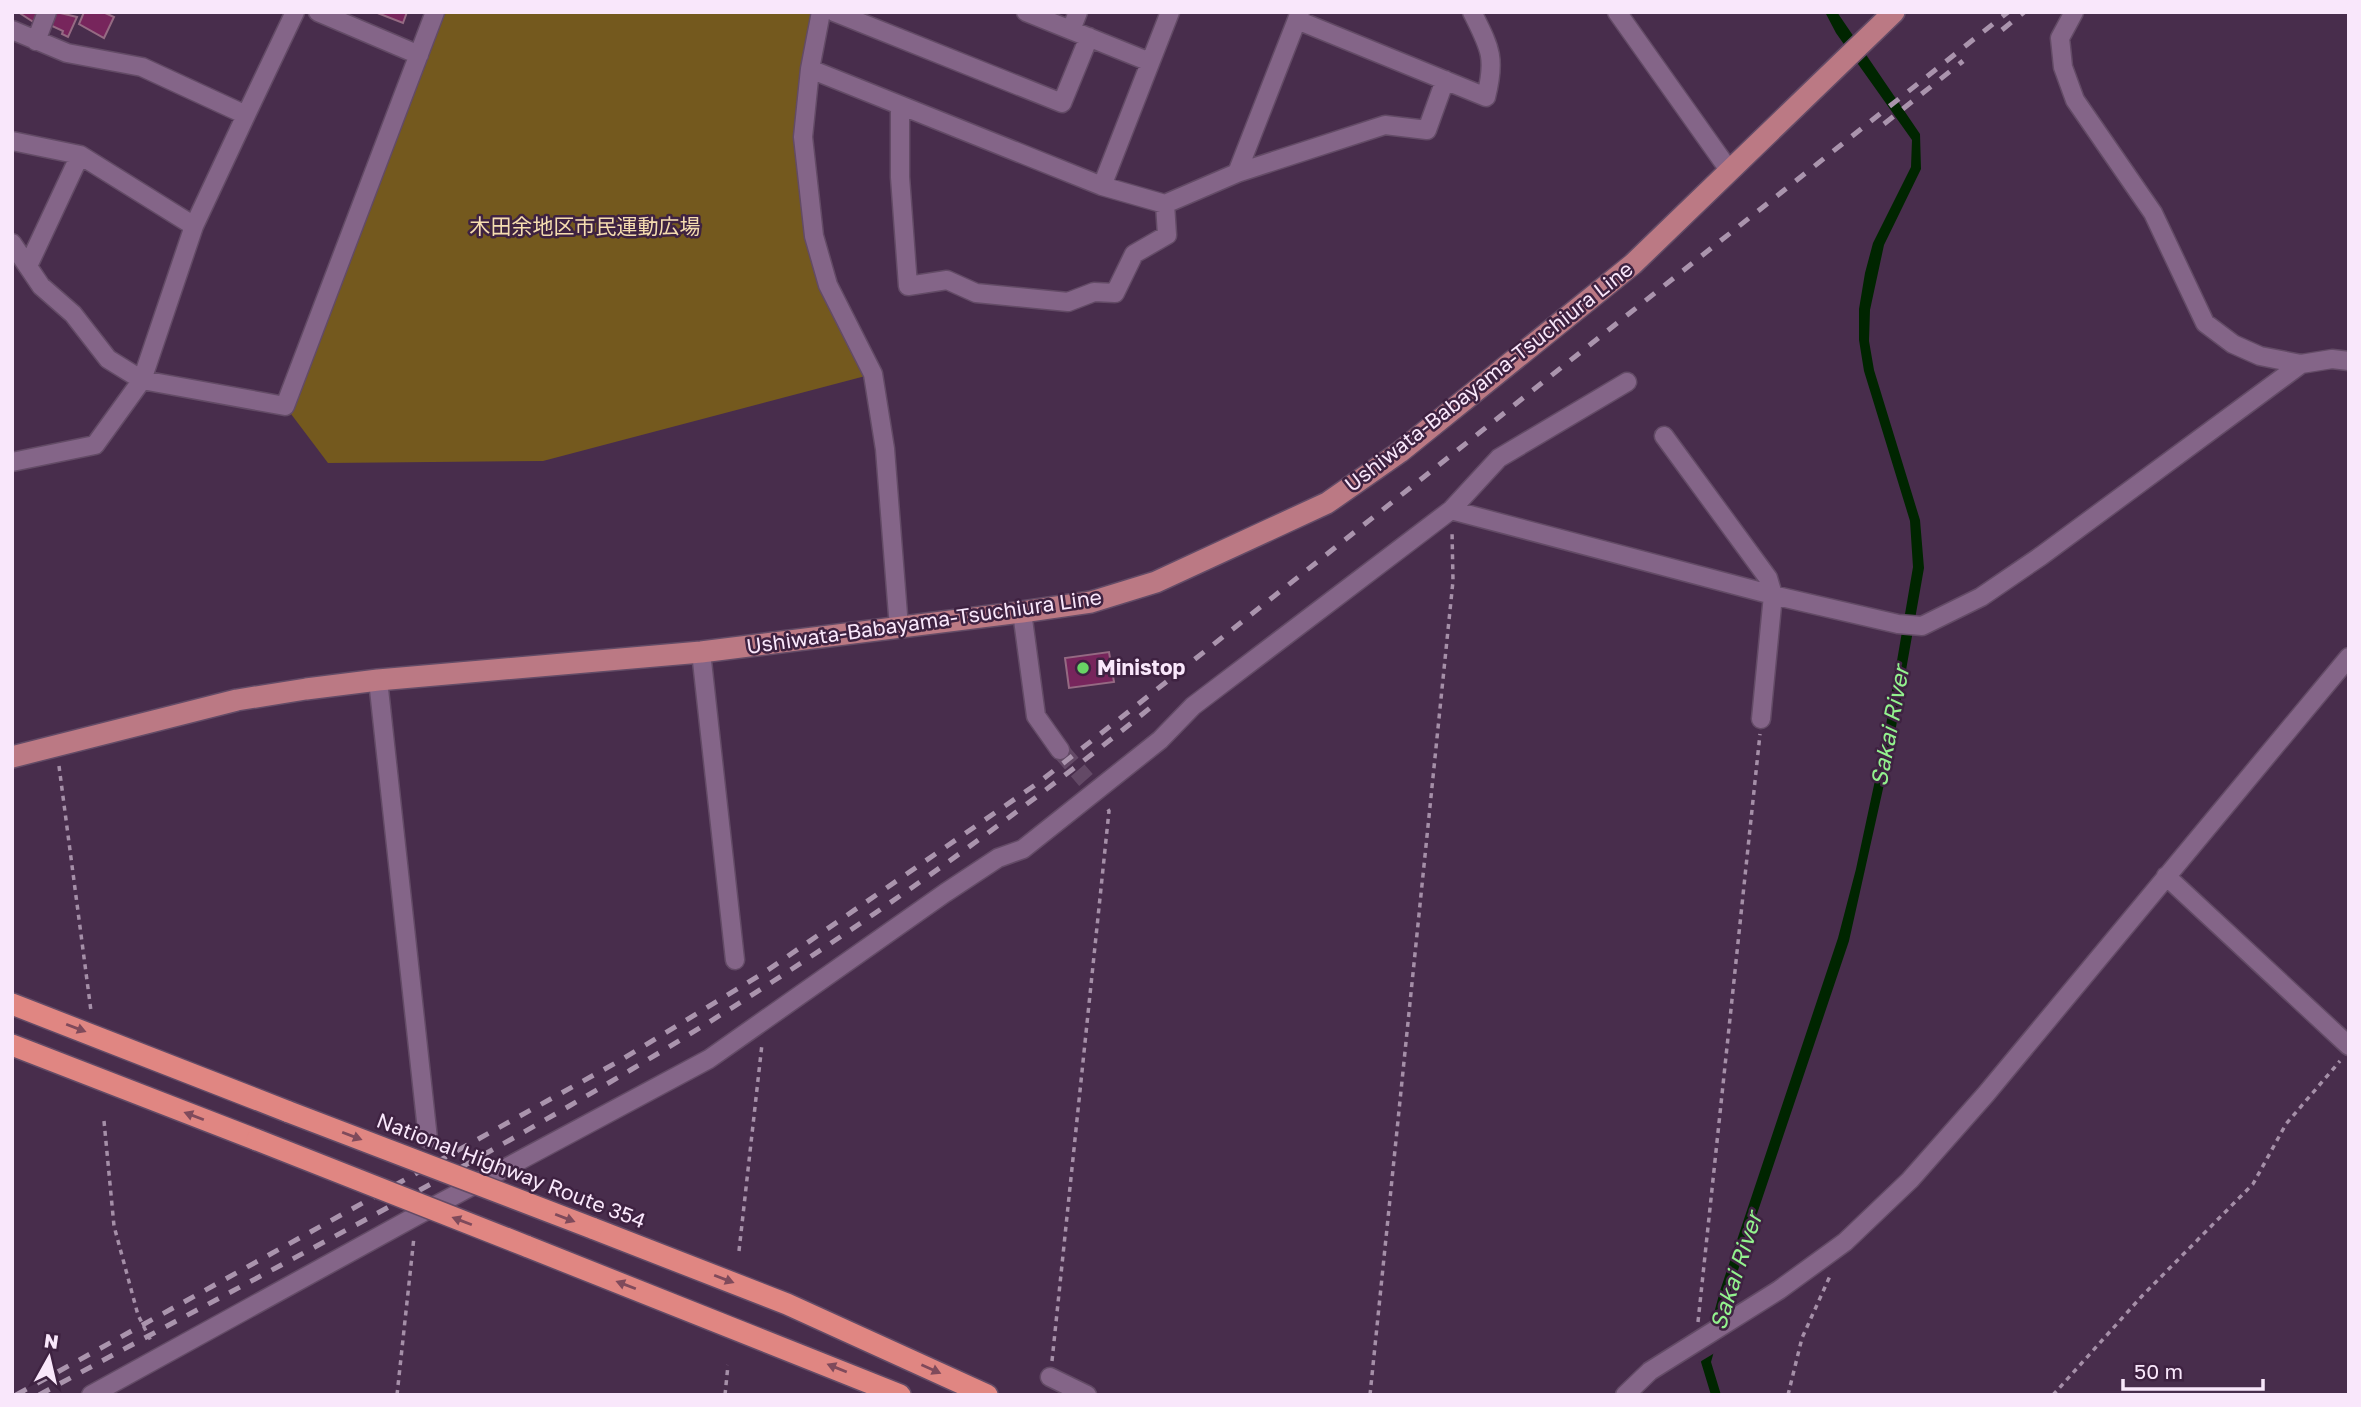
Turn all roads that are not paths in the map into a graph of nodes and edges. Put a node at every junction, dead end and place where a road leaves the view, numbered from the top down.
1 (47, 12) edge
2 (295, 12) edge
3 (318, 12) edge
4 (435, 12) edge
5 (821, 12) edge
6 (834, 12) edge
7 (1026, 12) edge
8 (1078, 12) edge
9 (1170, 12) edge
10 (1472, 12) edge
11 (1617, 12) edge
12 (1894, 12) edge
13 (2074, 12) edge
14 (1298, 16) edge
15 (12, 30) edge
16 (1071, 30) junction
17 (1089, 37) junction
18 (36, 41) junction
19 (419, 55) junction
20 (1150, 62) junction
21 (810, 69) junction
22 (1445, 80) junction
23 (900, 106) junction
24 (246, 115) junction
25 (12, 141) edge
26 (80, 155) junction
27 (1729, 170) junction
28 (1237, 173) junction
29 (1102, 186) junction
30 (1165, 204) junction
31 (194, 226) junction
32 (12, 243) edge
33 (28, 266) junction
34 (2349, 361) edge
35 (2301, 364) junction
36 (142, 380) junction
37 (1627, 382) dead end
38 (1664, 436) dead end
39 (12, 462) edge
40 (1451, 510) junction
41 (1773, 595) junction
42 (1022, 612) junction
43 (899, 628) junction
44 (701, 652) junction
45 (2349, 657) edge
46 (378, 680) junction
47 (1761, 719) road end
48 (1060, 750) tunnel mouth
49 (12, 757) edge
50 (2166, 876) junction
51 (736, 960) dead end
52 (12, 1003) edge
53 (12, 1045) edge
54 (2344, 1053) edge
55 (428, 1139) dead end
56 (1050, 1377) road end
57 (91, 1395) edge
58 (900, 1395) edge
59 (987, 1395) edge
60 (1087, 1395) edge
61 (1625, 1395) edge

1 - 18 street
2 - 24 street
3 - 19 street
4 - 19 street
5 - 21 street
6 - 17 street
7 - 16 street
8 - 16 street
9 - 20 street
10 - 22 street
11 - 27 street
12 - 27 main road, Ushiwata-Babayama-Tsuchiura Line
13 - 35 street
14 - 22 street
14 - 28 street
15 - 18 street
16 - 17 street
17 - 20 street
18 - 24 street
19 - 36 street
20 - 29 street
21 - 23 street
21 - 43 street
22 - 28 street
23 - 29 street
23 - 30 street
24 - 31 street
25 - 26 street
26 - 31 street
26 - 33 street
27 - 42 main road, Ushiwata-Babayama-Tsuchiura Line
28 - 30 street
29 - 30 street
31 - 36 street
32 - 33 street
33 - 36 street
34 - 35 street
35 - 41 street
36 - 39 street
37 - 40 street
38 - 41 street
40 - 41 street
40 - 57 street
41 - 47 street
42 - 43 main road, Ushiwata-Babayama-Tsuchiura Line
42 - 48 street
43 - 44 main road, Ushiwata-Babayama-Tsuchiura Line
44 - 46 main road, Ushiwata-Babayama-Tsuchiura Line
44 - 51 street
45 - 50 street
46 - 49 main road, Ushiwata-Babayama-Tsuchiura Line
46 - 55 street
50 - 54 street
50 - 61 street
52 -> 59 highway, National Highway Route 354, bridge
58 -> 53 highway, bridge
56 - 60 street

